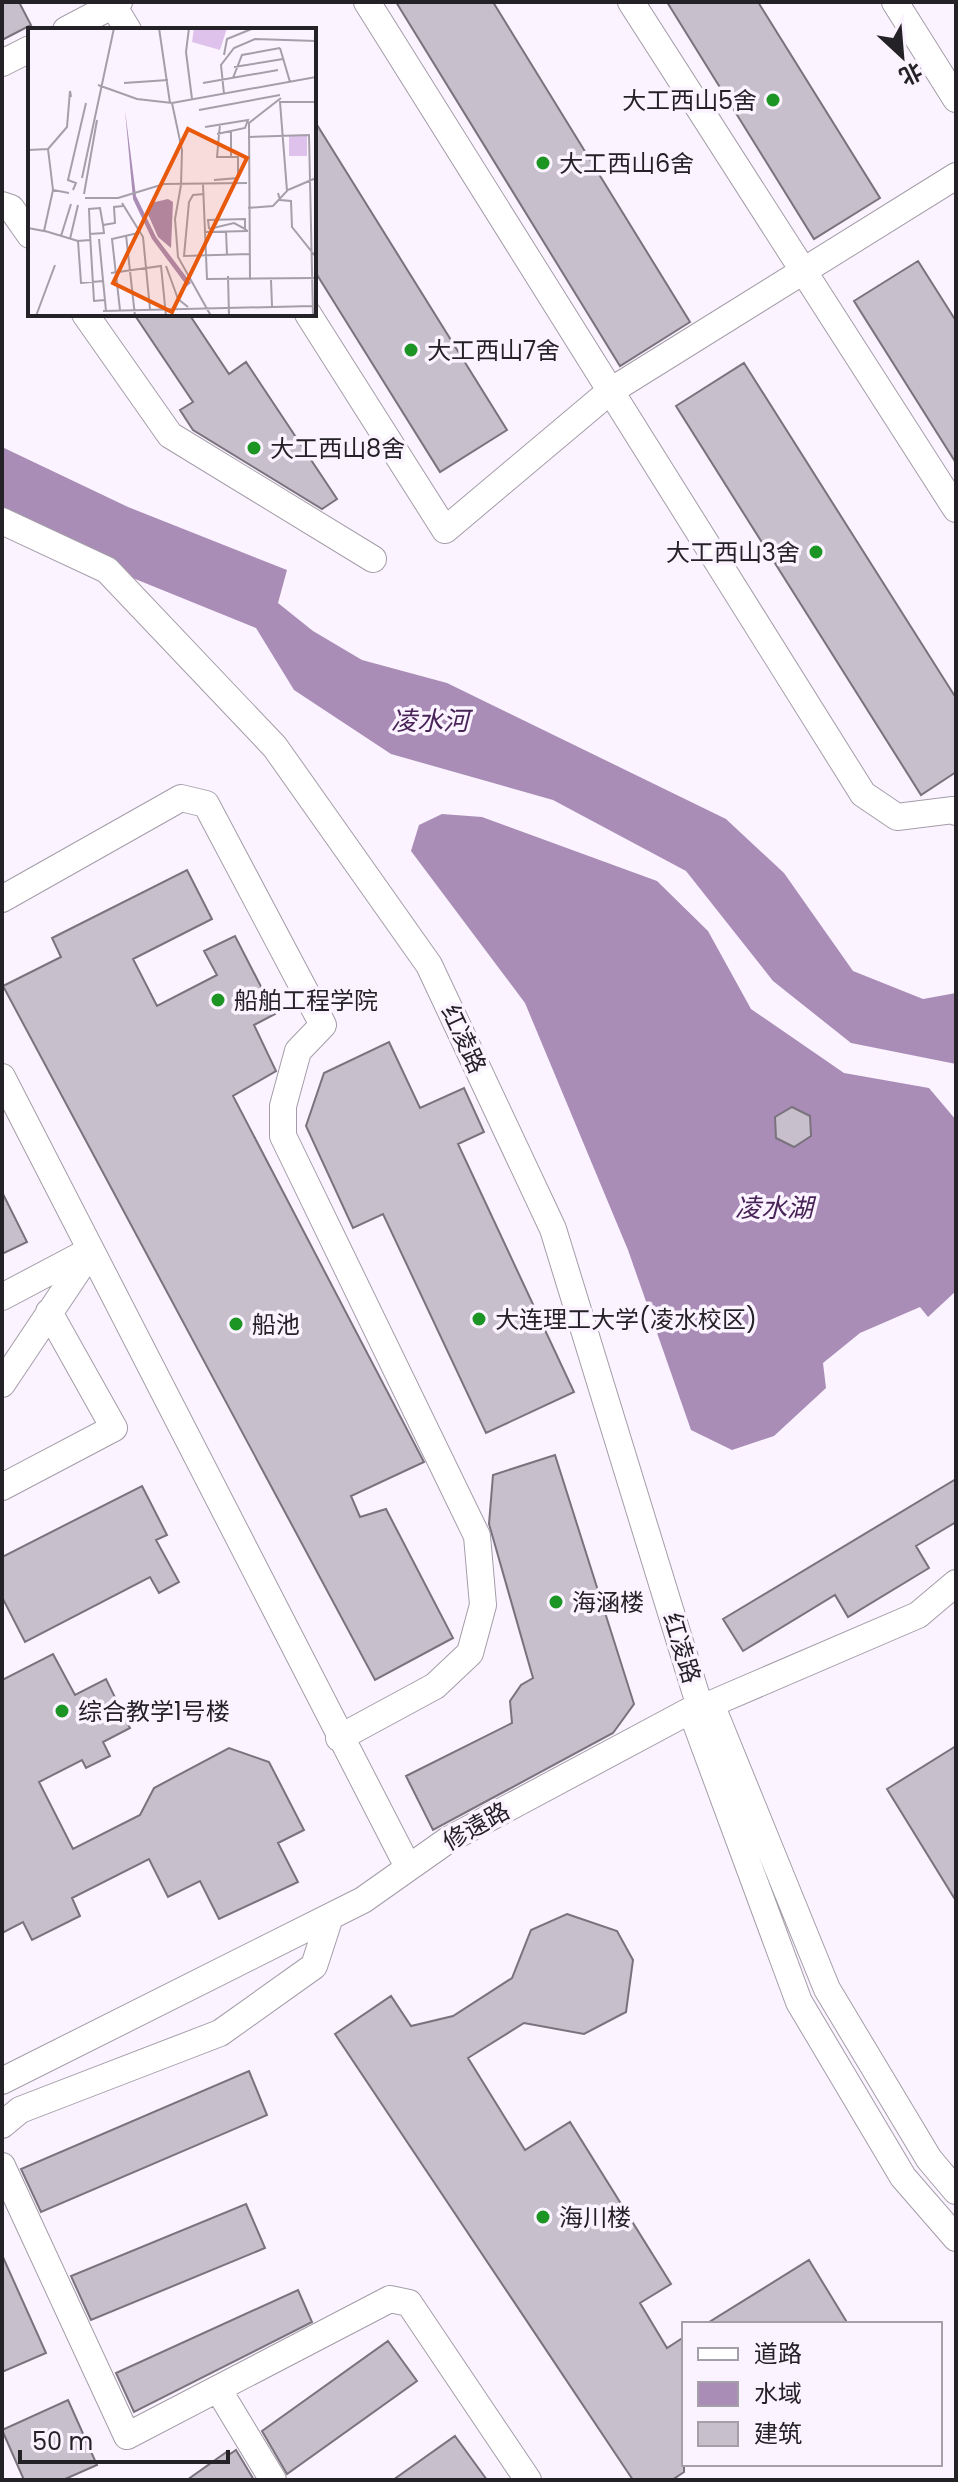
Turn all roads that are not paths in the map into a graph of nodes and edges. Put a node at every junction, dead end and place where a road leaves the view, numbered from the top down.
1 (367, 2) edge
2 (631, 2) edge
3 (895, 2) edge
4 (114, 3) edge
5 (70, 28) edge
6 (127, 28) edge
7 (28, 50) edge
8 (2, 63) edge
9 (956, 99) edge
10 (956, 176) edge
11 (2, 205) edge
12 (28, 232) edge
13 (802, 272) junction
14 (86, 316) edge
15 (309, 316) edge
16 (609, 392) junction
17 (956, 509) edge
18 (2, 521) edge
19 (373, 559) dead end
20 (955, 810) edge
21 (2, 899) edge
22 (2, 1077) edge
23 (91, 1251) junction
24 (2, 1297) edge
25 (49, 1312) junction
26 (2, 1384) edge
27 (2, 1487) edge
28 (956, 1583) edge
29 (700, 1707) junction
30 (339, 1738) junction
31 (408, 1867) junction
32 (330, 1917) junction
33 (2, 2081) edge
34 (2, 2125) edge
35 (2, 2166) edge
36 (956, 2191) edge
37 (956, 2238) edge
38 (218, 2389) junction
39 (273, 2480) edge
40 (528, 2480) edge

1 - 16 street
2 - 13 street
3 - 9 street
4 - 5 street
4 - 6 street
7 - 8 street
10 - 13 street
11 - 12 street
13 - 16 street
13 - 17 street
14 - 19 street
15 - 16 street
16 - 20 street
18 - 29 street, 红凌路
21 - 30 street
22 - 23 street
23 - 24 street
23 - 25 street
23 - 30 street
25 - 26 street
25 - 27 street
28 - 29 street, 修遠路
29 - 31 street, 修遠路
29 - 36 street, 红凌路
29 - 37 street, 红凌路
30 - 31 street
31 - 32 street, 修遠路
32 - 33 street, 修遠路
32 - 34 street
35 - 38 street
38 - 39 street
38 - 40 street

